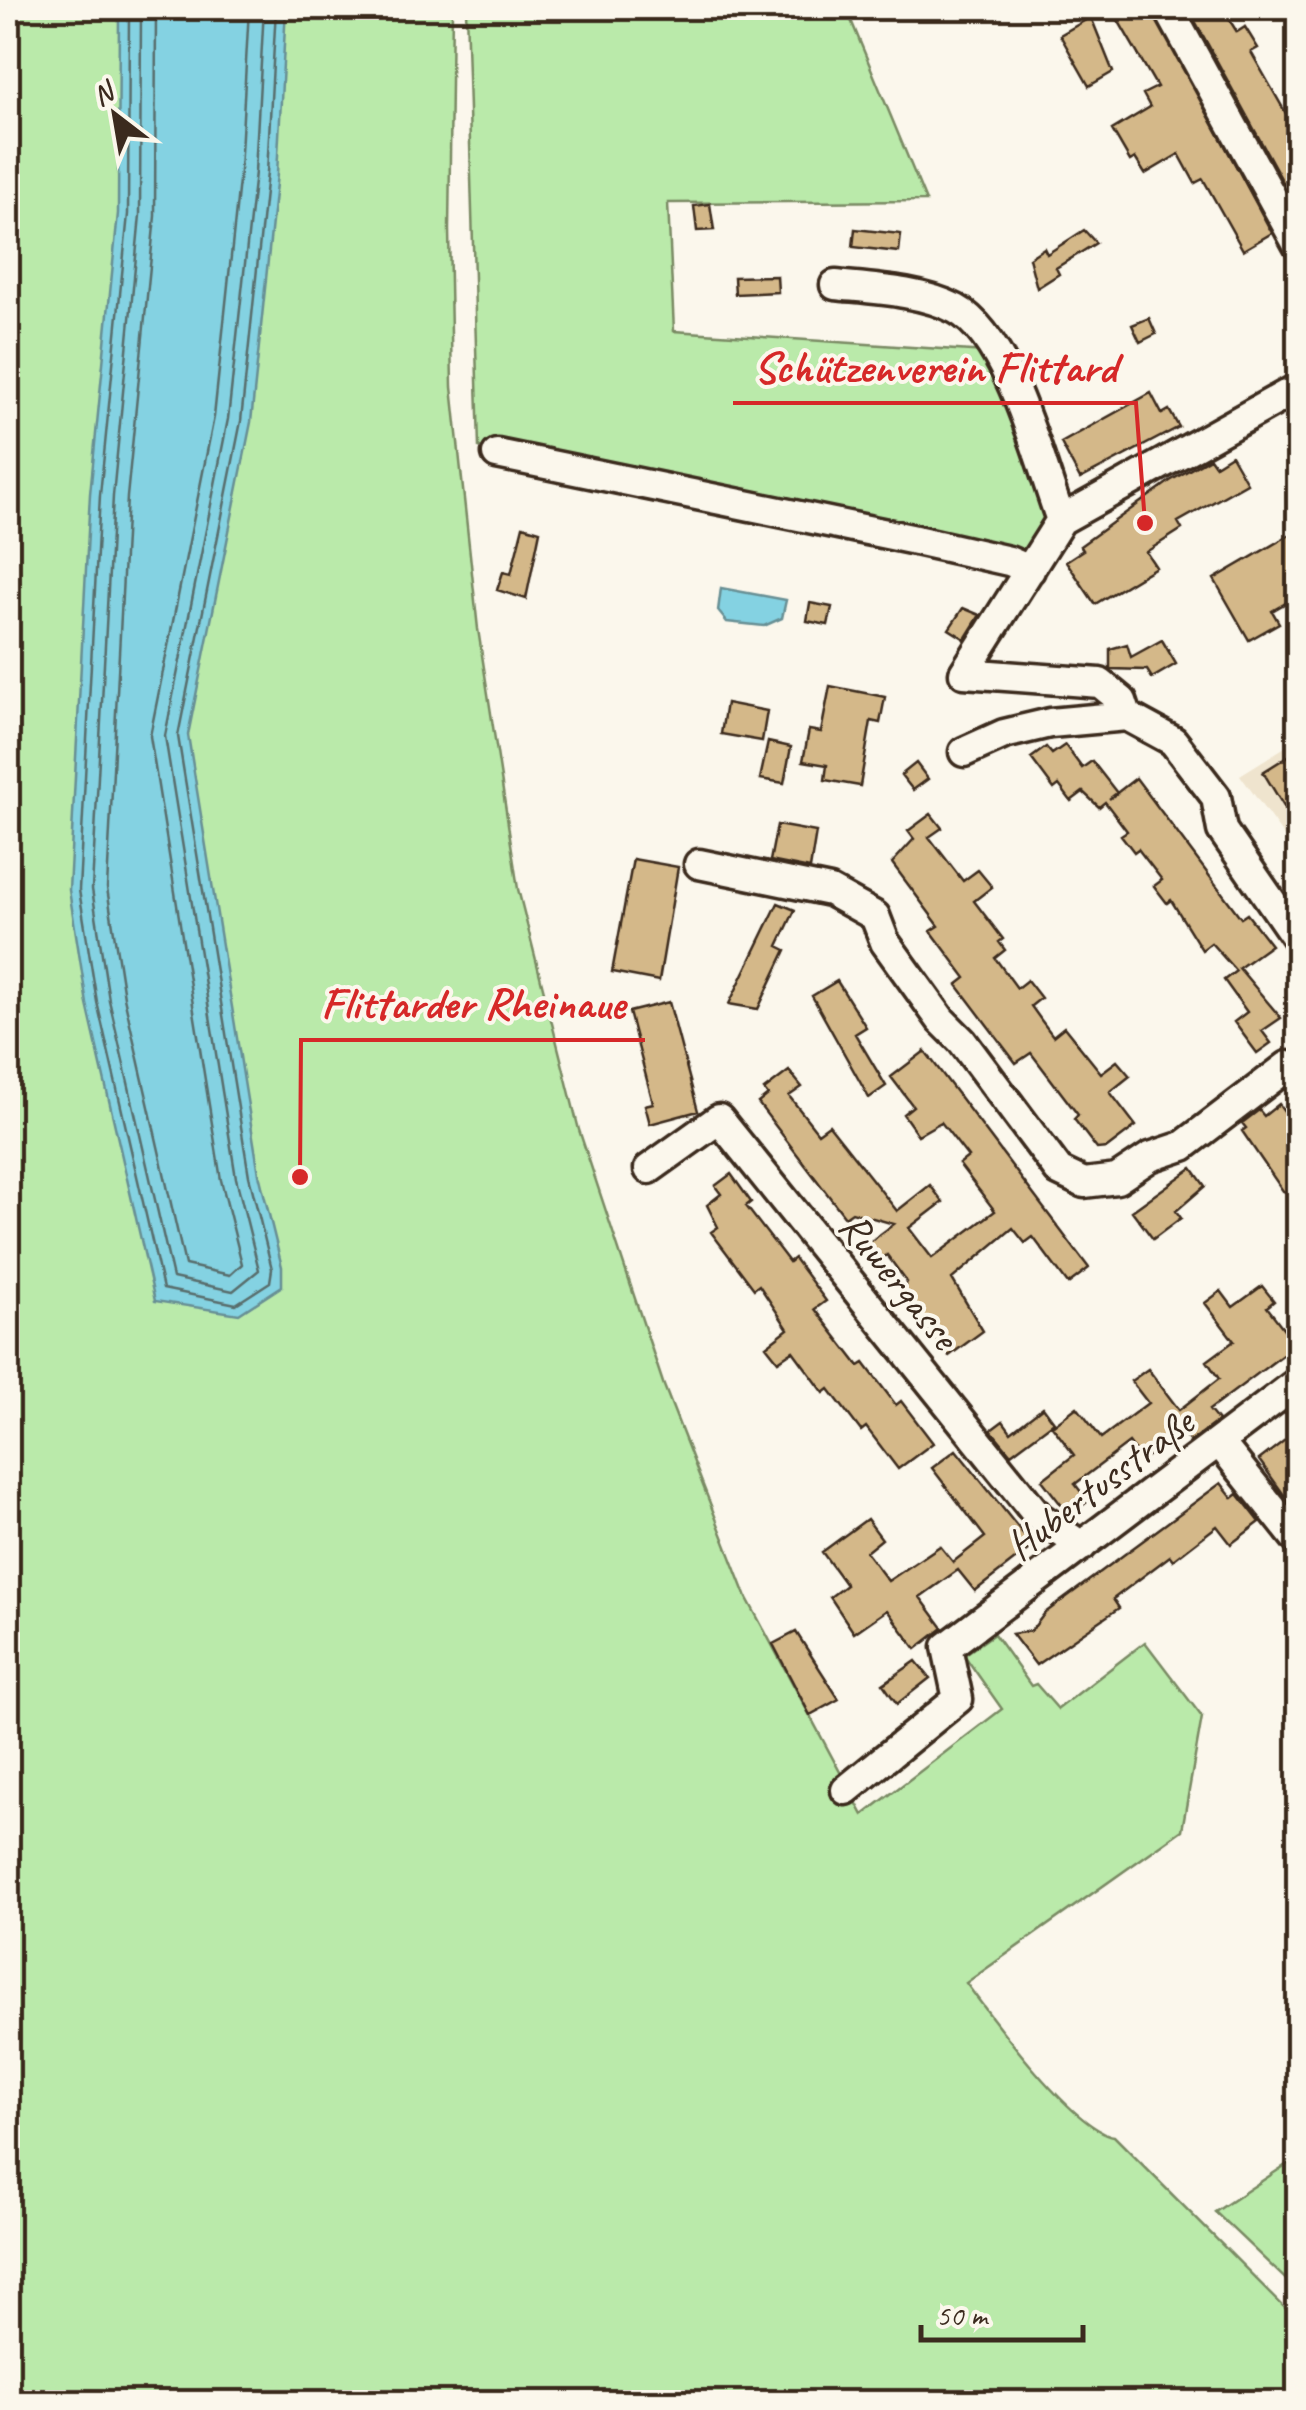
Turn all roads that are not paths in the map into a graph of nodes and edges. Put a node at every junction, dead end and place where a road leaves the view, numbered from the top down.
1 (1168, 8) edge
2 (1298, 245) edge
3 (835, 285) dead end
4 (1298, 388) edge
5 (498, 454) dead end
6 (1061, 520) junction
7 (1030, 570) junction
8 (1127, 716) junction
9 (964, 752) dead end
10 (699, 864) dead end
11 (1298, 940) edge
12 (1295, 1065) edge
13 (650, 1169) dead end
14 (1298, 1382) edge
15 (1219, 1442) junction
16 (1298, 1542) edge
17 (1082, 1546) junction
18 (846, 1790) dead end

1 - 2 street
3 - 6 street
4 - 6 street
5 - 7 street
6 - 7 street
7 - 8 street
8 - 9 street
8 - 11 street
10 - 12 street
13 - 17 street, Ruwergasse
14 - 15 street, Hubertusstraße
15 - 16 street
15 - 17 street, Hubertusstraße
17 - 18 street, Hubertusstraße

